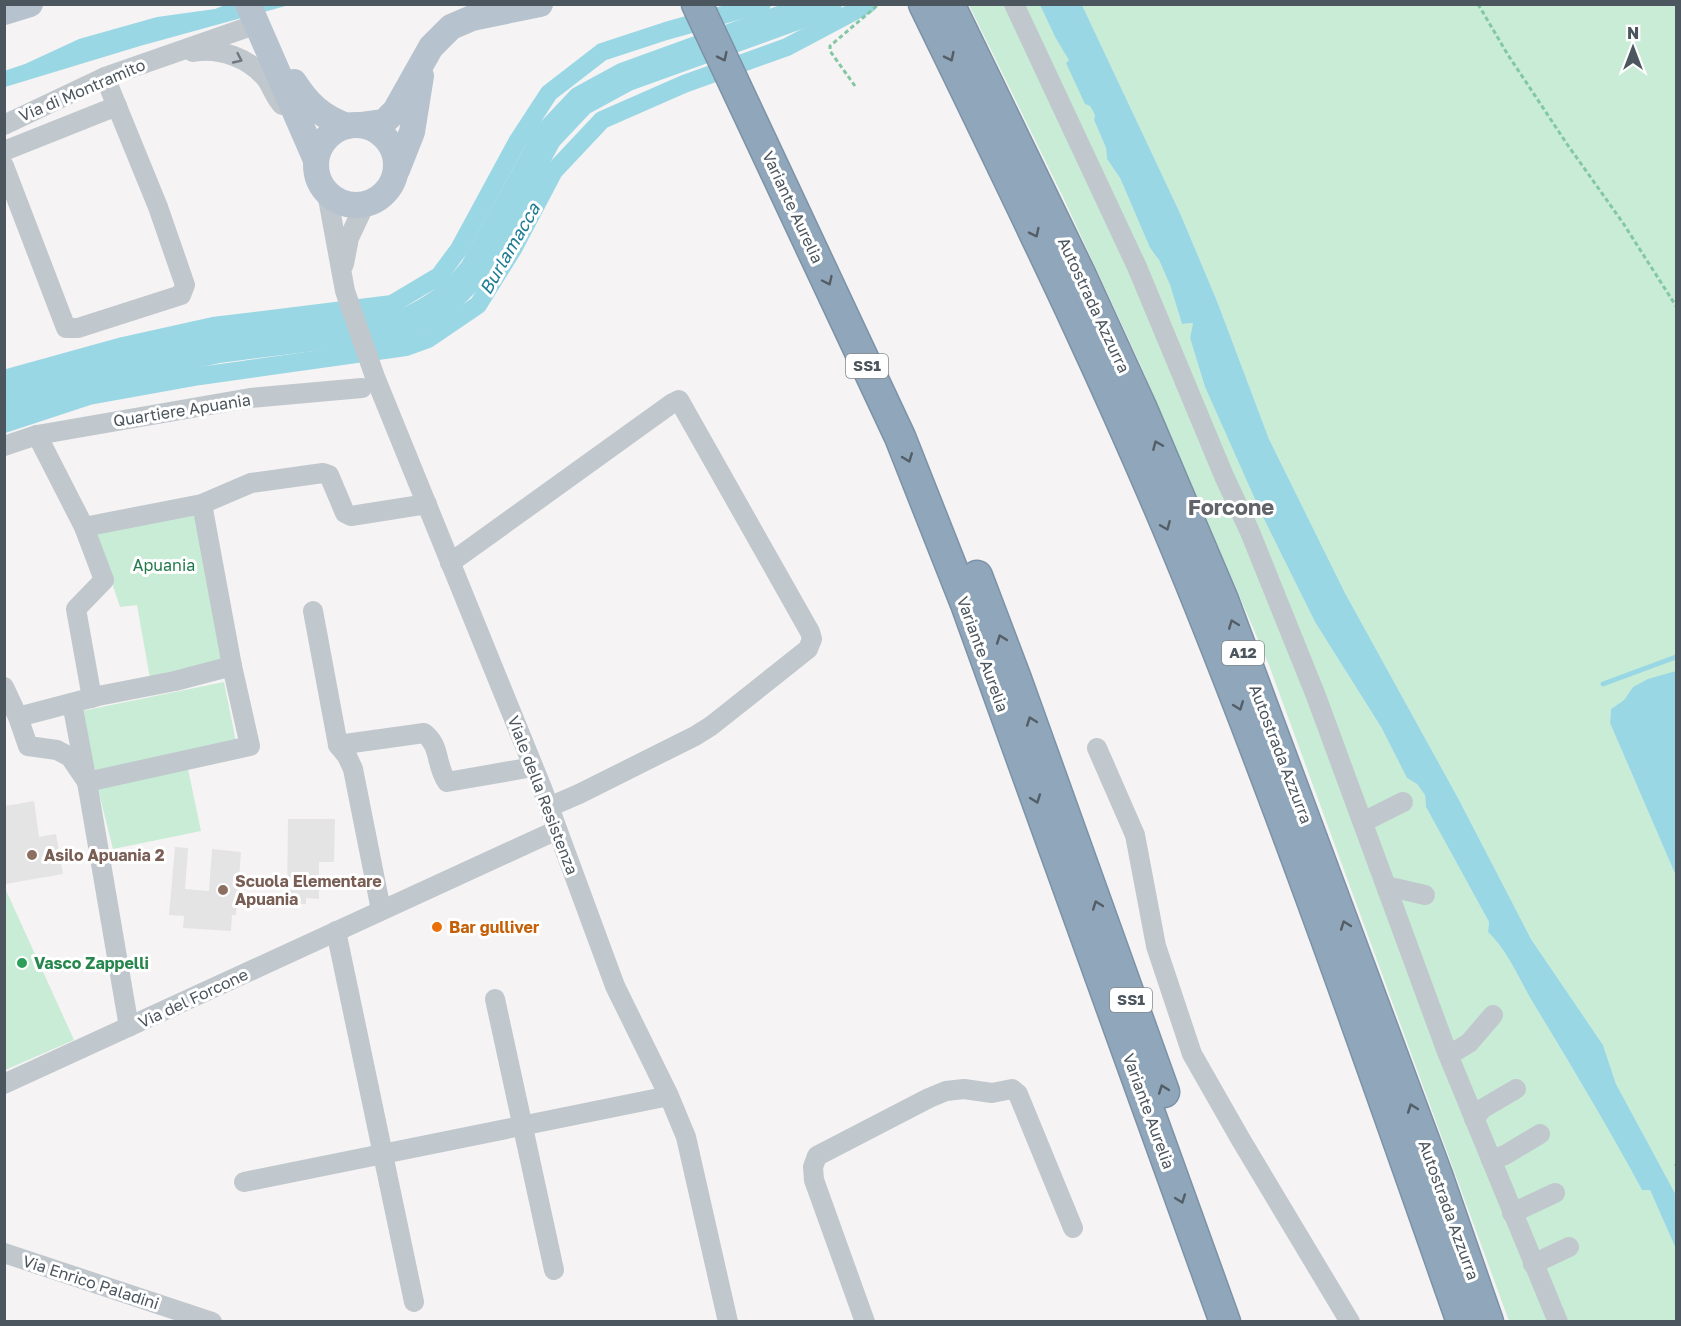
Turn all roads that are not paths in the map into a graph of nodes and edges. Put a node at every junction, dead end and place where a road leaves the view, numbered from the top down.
1 (30, 4) edge
2 (540, 4) edge
3 (698, 4) edge
4 (720, 4) edge
5 (924, 4) edge
6 (949, 4) edge
7 (1014, 4) edge
8 (4, 12) edge
9 (252, 15) edge
10 (161, 57) junction
11 (424, 61) junction
12 (105, 77) junction
13 (117, 106) junction
14 (301, 124) junction
15 (4, 125) edge
16 (355, 126) junction
17 (769, 130) junction
18 (4, 151) edge
19 (316, 160) junction
20 (4, 166) edge
21 (397, 170) junction
22 (327, 193) junction
23 (365, 204) junction
24 (344, 282) junction
25 (369, 382) junction
26 (37, 435) junction
27 (4, 446) edge
28 (202, 504) junction
29 (427, 504) junction
30 (84, 527) junction
31 (450, 563) junction
32 (313, 611) dead end
33 (232, 666) junction
34 (1005, 682) junction
35 (4, 687) edge
36 (92, 698) junction
37 (72, 703) junction
38 (18, 717) junction
39 (338, 746) junction
40 (1097, 748) dead end
41 (532, 767) junction
42 (87, 782) junction
43 (1403, 802) dead end
44 (549, 807) junction
45 (1363, 822) junction
46 (557, 830) junction
47 (1386, 885) junction
48 (1425, 895) dead end
49 (381, 910) junction
50 (336, 931) junction
51 (495, 999) dead end
52 (1493, 1015) dead end
53 (129, 1027) junction
54 (1449, 1055) junction
55 (4, 1084) edge
56 (1516, 1089) dead end
57 (669, 1096) junction
58 (1474, 1119) junction
59 (523, 1126) junction
60 (1540, 1134) dead end
61 (382, 1154) junction
62 (1491, 1160) junction
63 (244, 1182) dead end
64 (1555, 1193) dead end
65 (1512, 1213) junction
66 (1073, 1228) dead end
67 (1569, 1247) dead end
68 (4, 1253) edge
69 (1533, 1264) junction
70 (554, 1270) dead end
71 (414, 1302) dead end
72 (212, 1322) edge
73 (728, 1322) edge
74 (865, 1322) edge
75 (1225, 1322) edge
76 (1246, 1322) edge
77 (1350, 1322) edge
78 (1462, 1322) edge
79 (1488, 1322) edge
80 (1558, 1322) edge

1 - 8 main road
2 - 11 main road
3 -> 17 highway, Variante Aurelia / SS1
4 - 17 highway, Variante Aurelia / SS1
5 -> 78 highway, Autostrada Azzurra / A12
79 -> 6 highway, Autostrada Azzurra / A12
7 - 45 street
9 - 10 street, Via di Montramito
9 - 14 main road
9 - 16 main road
10 - 12 street, Via di Montramito
10 -> 14 street, Via di Montramito
11 - 16 main road
11 - 21 main road
12 - 13 street
12 - 15 street, Via di Montramito
13 - 18 street
13 - 20 street
14 - 19 main road
16 - 19 main road
16 - 21 main road
17 - 34 highway, Variante Aurelia / SS1
19 - 22 main road
21 - 23 main road
22 - 23 main road
22 - 24 street, Viale della Resistenza
23 - 24 street
24 - 25 street, Viale della Resistenza
25 - 26 street, Quartiere Apuania
25 - 29 street, Viale della Resistenza
26 - 27 street, Quartiere Apuania
26 - 30 street
28 - 29 street
28 - 30 street
28 - 33 street
29 - 31 street, Viale della Resistenza
30 - 36 street
31 - 41 street, Viale della Resistenza
31 - 44 street
32 - 39 street
33 - 36 street
33 - 42 street
34 -> 75 highway, Variante Aurelia / SS1
76 -> 34 highway, Variante Aurelia / SS1
35 - 38 street
36 - 37 street
37 - 38 street
37 - 42 street
38 - 42 street
39 - 41 street
39 - 49 street
40 - 77 street
41 - 44 street, Viale della Resistenza
42 - 53 street
43 - 45 street
44 - 46 street, Viale della Resistenza
45 - 47 street
46 - 49 street, Via del Forcone
46 - 57 street, Viale della Resistenza
47 - 48 street
47 - 54 street
49 - 50 street, Via del Forcone
50 - 53 street, Via del Forcone
50 - 61 street
51 - 59 street
52 - 54 street
53 - 55 street, Via del Forcone
54 - 58 street
56 - 58 street
57 - 59 street
57 - 73 street, Viale della Resistenza
58 - 62 street
59 - 61 street
59 - 70 street
60 - 62 street
61 - 63 street
61 - 71 street
62 - 65 street
64 - 65 street
65 - 69 street
66 - 74 street
67 - 69 street
68 - 72 street, Via Enrico Paladini
69 - 80 street

